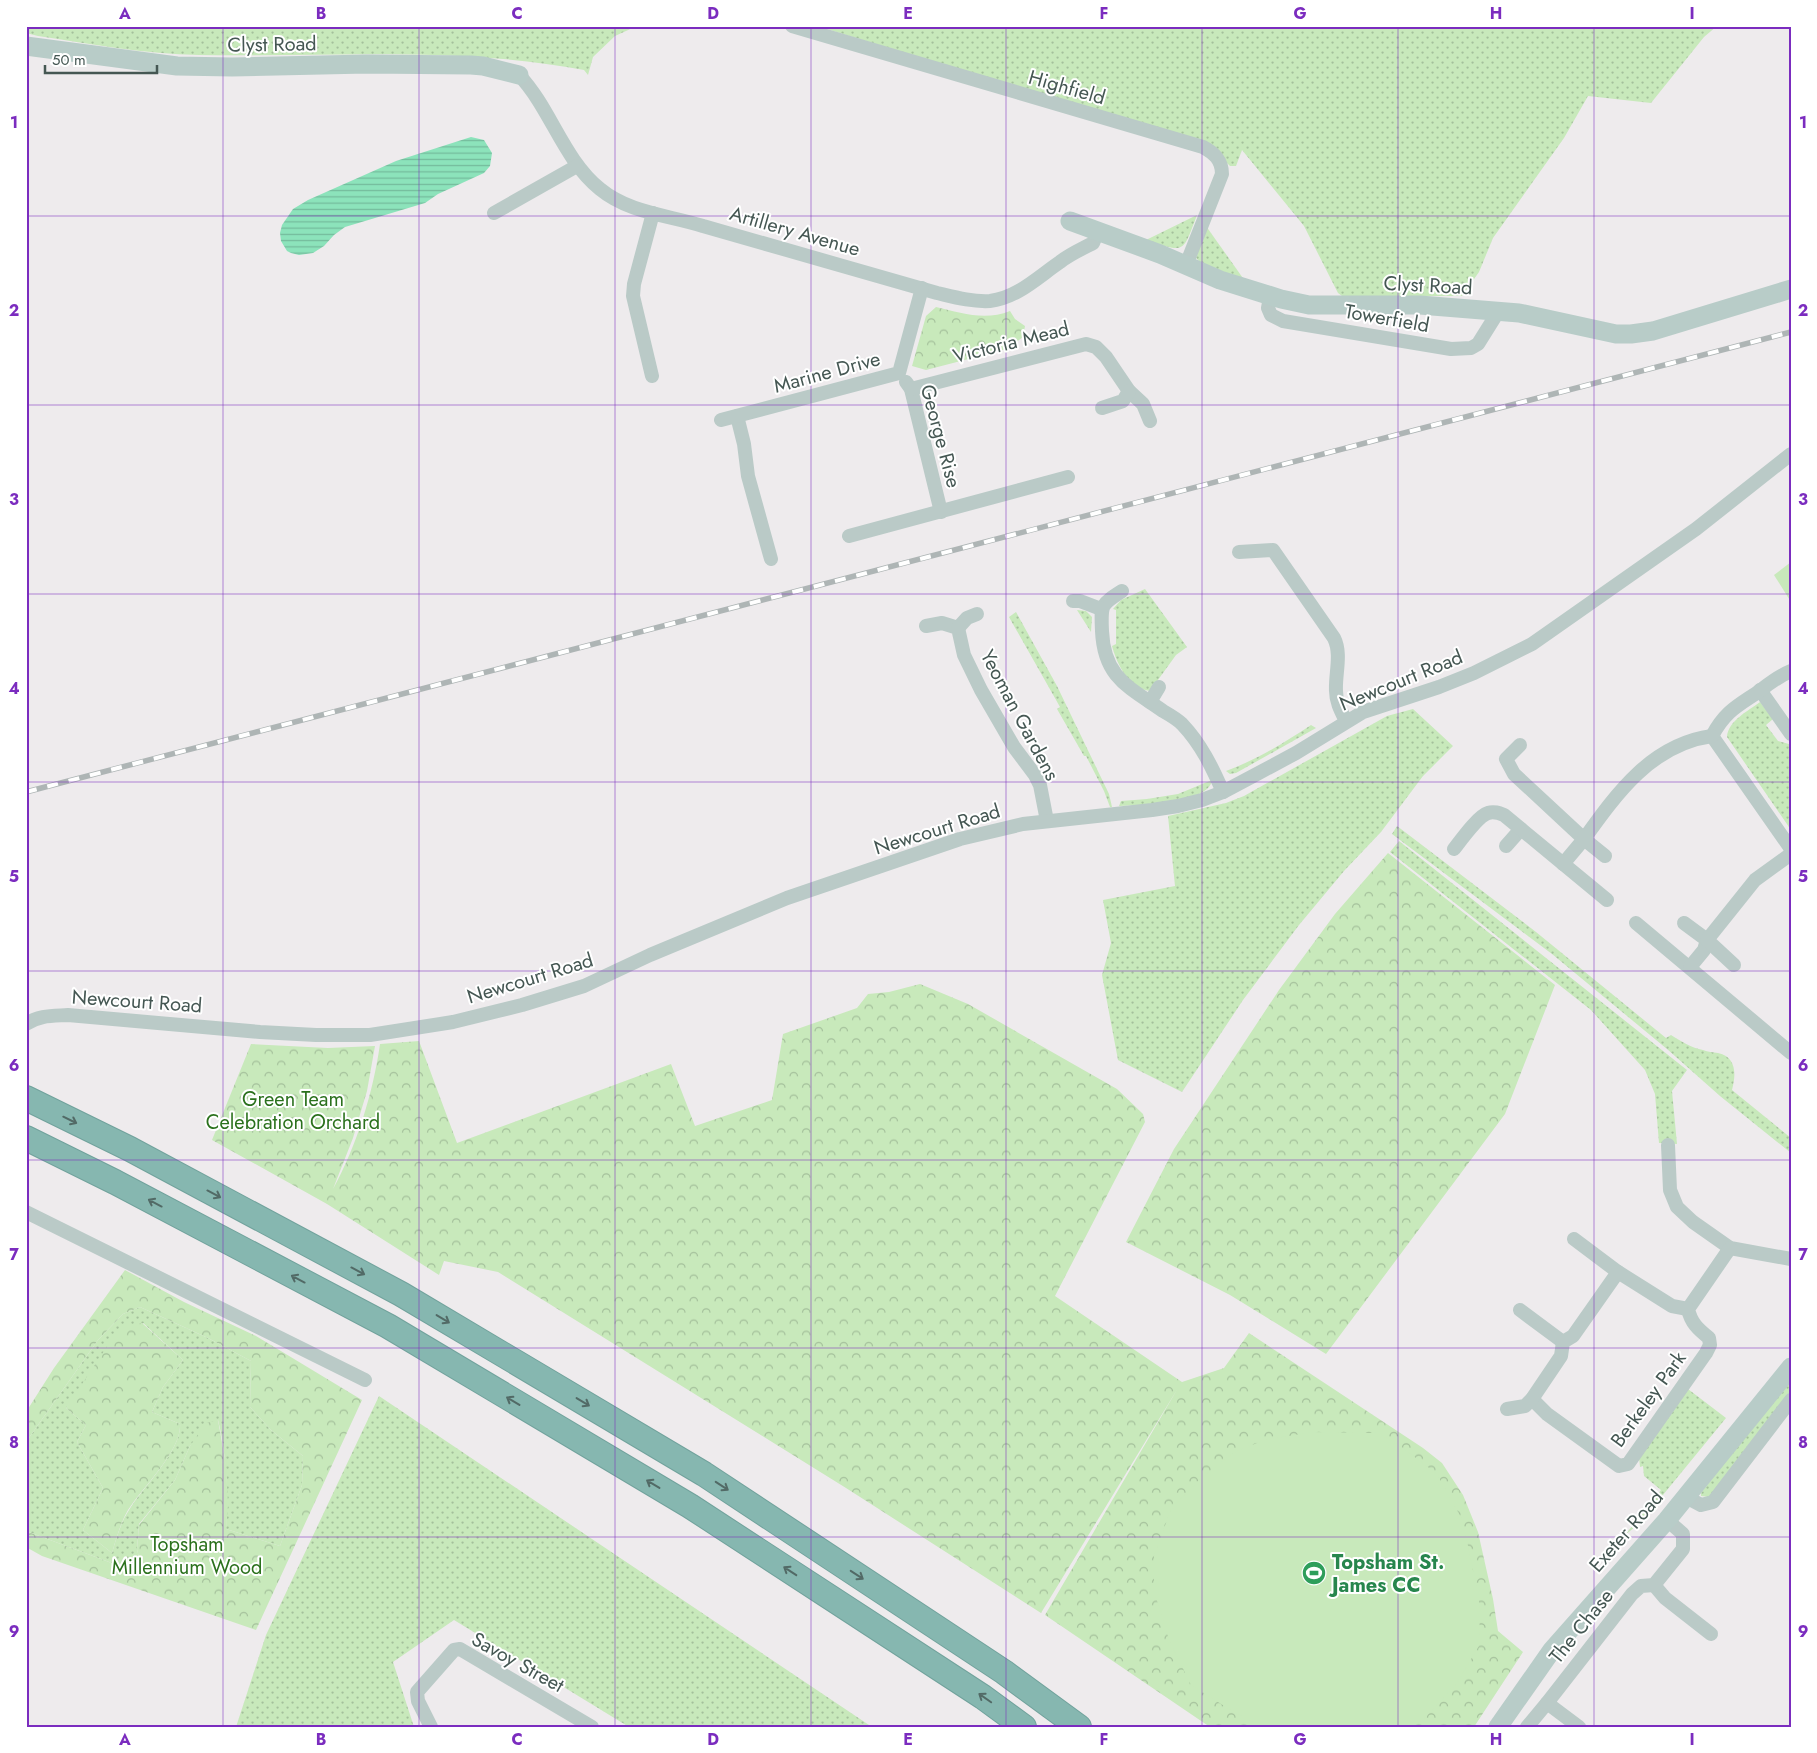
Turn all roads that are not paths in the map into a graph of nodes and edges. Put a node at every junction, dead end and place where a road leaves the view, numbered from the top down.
1 (792, 26) edge
2 (26, 46) edge
3 (519, 75) joint
4 (577, 166) junction
5 (494, 213) dead end
6 (653, 213) junction
7 (1070, 221) dead end
8 (1098, 230) junction
9 (1186, 265) junction
10 (922, 288) junction
11 (1791, 289) edge
12 (1270, 297) junction
13 (1498, 312) junction
14 (899, 373) junction
15 (652, 376) dead end
16 (911, 389) junction
17 (1129, 391) junction
18 (1102, 408) dead end
19 (737, 416) junction
20 (721, 420) dead end
21 (1150, 421) dead end
22 (1791, 454) edge
23 (1068, 477) dead end
24 (941, 512) junction
25 (849, 536) dead end
26 (1239, 552) dead end
27 (771, 559) dead end
28 (1122, 591) dead end
29 (1073, 601) dead end
30 (1101, 609) junction
31 (977, 614) dead end
32 (926, 626) dead end
33 (958, 628) junction
34 (1791, 671) edge
35 (1159, 687) dead end
36 (1760, 690) junction
37 (1150, 702) junction
38 (1346, 721) junction
39 (1791, 734) edge
40 (1712, 736) junction
41 (1520, 745) dead end
42 (1223, 792) junction
43 (1047, 820) junction
44 (1521, 829) junction
45 (1584, 839) junction
46 (1506, 846) dead end
47 (1790, 848) edge
48 (1454, 849) dead end
49 (1604, 856) dead end
50 (1564, 864) junction
51 (1607, 900) dead end
52 (1684, 922) dead end
53 (1636, 923) dead end
54 (1706, 940) junction
55 (1734, 965) dead end
56 (1690, 967) junction
57 (26, 1024) edge
58 (1791, 1053) edge
59 (26, 1098) edge
60 (26, 1138) edge
61 (1668, 1145) dead end
62 (26, 1212) edge
63 (1574, 1239) dead end
64 (1730, 1248) junction
65 (1791, 1259) edge
66 (1618, 1272) junction
67 (1688, 1309) junction
68 (1520, 1310) dead end
69 (1563, 1342) junction
70 (1791, 1367) edge
71 (365, 1380) dead end
72 (1532, 1399) junction
73 (1791, 1400) edge
74 (1507, 1409) dead end
75 (1686, 1497) junction
76 (1667, 1520) junction
77 (1654, 1585) junction
78 (1711, 1634) dead end
79 (1547, 1702) junction
80 (431, 1727) edge
81 (592, 1727) edge
82 (1024, 1727) edge
83 (1080, 1727) edge
84 (1498, 1727) edge
85 (1527, 1727) edge
86 (1579, 1727) edge

1 - 9 street, Highfield
2 - 3 street, Clyst Road
3 - 4 street, Artillery Avenue
4 - 5 street
4 - 6 street, Artillery Avenue
6 - 10 street, Artillery Avenue
6 - 15 street
7 - 8 street, Clyst Road
8 - 9 street, Clyst Road
8 - 10 street, Artillery Avenue
9 - 12 street, Clyst Road
10 - 14 street, Marine Drive
11 - 13 street, Clyst Road
12 - 13 street, Clyst Road
12 - 13 street, Towerfield
14 - 16 street, George Rise
14 - 19 street, Marine Drive
16 - 17 street, Victoria Mead
16 - 24 street, George Rise
17 - 18 street
17 - 21 street, Victoria Mead
19 - 20 street, Marine Drive
19 - 27 street
22 - 38 street, Newcourt Road
23 - 24 street, George Rise
24 - 25 street, George Rise
26 - 38 street
28 - 30 street
29 - 30 street
30 - 37 street
31 - 33 street
32 - 33 street
33 - 43 street, Yeoman Gardens
34 - 36 street
35 - 37 street
36 - 39 street
36 - 40 street
37 - 42 street
38 - 42 street, Newcourt Road
40 - 45 street
40 - 47 street
41 - 45 street
42 - 43 street, Newcourt Road
43 - 57 street, Newcourt Road
44 - 46 street
44 - 48 street
44 - 50 street
45 - 49 street
45 - 50 street
47 - 54 street
50 - 51 street
52 - 54 street
53 - 56 street
54 - 55 street
54 - 56 street
56 - 58 street
59 -> 83 highway
82 -> 60 highway
61 - 64 street
62 - 71 street
63 - 66 street
64 - 65 street
64 - 67 street
66 - 67 street
66 - 69 street
67 - 72 street, Berkeley Park
68 - 69 street
69 - 72 street
70 - 75 street, Exeter Road
72 - 74 street
73 - 75 street
75 - 76 street, Exeter Road
76 - 77 street
76 - 84 street, Exeter Road
77 - 78 street
77 - 79 street, The Chase
79 - 85 street, The Chase
79 - 86 street
80 - 81 street, Savoy Street

